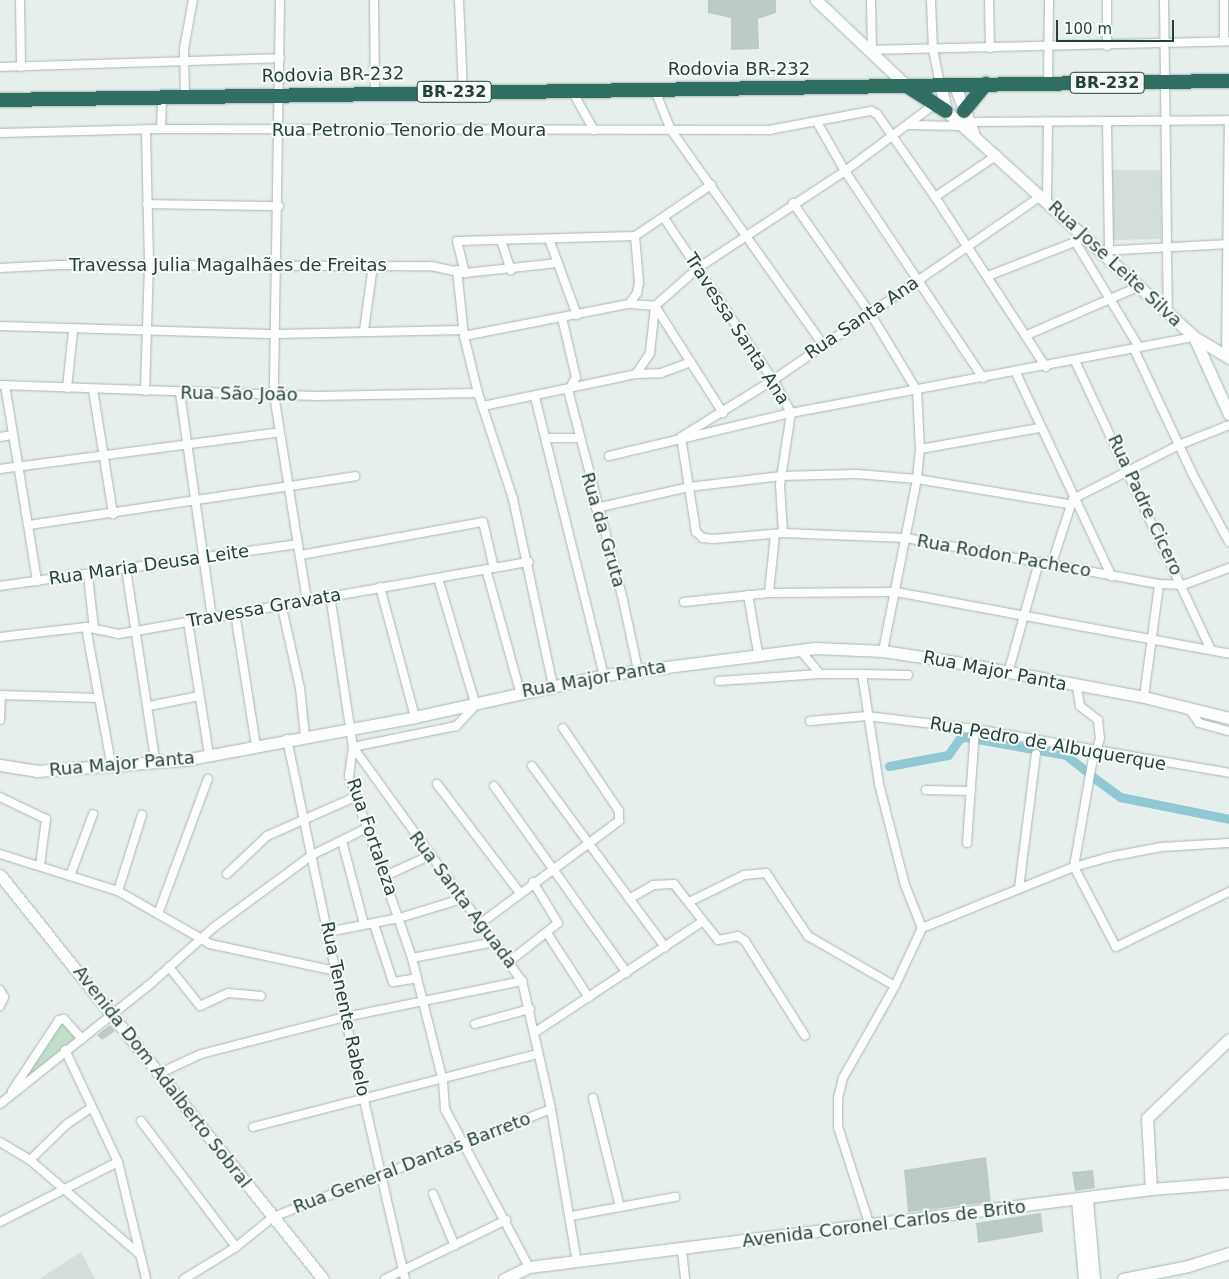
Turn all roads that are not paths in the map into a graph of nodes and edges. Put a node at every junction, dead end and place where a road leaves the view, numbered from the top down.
1 (20, 0) edge
2 (193, 0) edge
3 (280, 0) edge
4 (374, 0) edge
5 (459, 0) edge
6 (816, 0) edge
7 (871, 0) edge
8 (931, 0) edge
9 (989, 0) edge
10 (1049, 0) edge
11 (1107, 0) edge
12 (1164, 0) edge
13 (1224, 0) edge
14 (1226, 41) edge
15 (1163, 44) junction
16 (1107, 46) junction
17 (990, 48) junction
18 (1049, 48) junction
19 (933, 49) junction
20 (872, 50) junction
21 (280, 58) junction
22 (184, 63) junction
23 (0, 67) edge
24 (21, 67) junction
25 (1229, 81) edge
26 (1164, 82) junction
27 (947, 84) junction
28 (986, 84) junction
29 (1048, 84) junction
30 (907, 86) junction
31 (654, 88) junction
32 (572, 91) junction
33 (463, 92) junction
34 (282, 94) junction
35 (375, 94) junction
36 (162, 97) junction
37 (184, 97) junction
38 (0, 100) edge
39 (941, 108) junction
40 (964, 120) junction
41 (1229, 120) edge
42 (1107, 121) junction
43 (1165, 121) junction
44 (817, 122) junction
45 (1048, 123) junction
46 (910, 125) junction
47 (146, 129) junction
48 (161, 129) junction
49 (594, 130) junction
50 (671, 130) junction
51 (280, 131) junction
52 (0, 133) edge
53 (892, 137) junction
54 (997, 155) junction
55 (846, 171) junction
56 (710, 186) junction
57 (935, 198) junction
58 (1044, 199) junction
59 (793, 202) junction
60 (147, 204) junction
61 (279, 206) junction
62 (664, 218) junction
63 (635, 236) junction
64 (745, 236) junction
65 (549, 239) junction
66 (501, 240) junction
67 (1080, 240) junction
68 (1228, 244) edge
69 (968, 246) junction
70 (1168, 246) junction
71 (1104, 249) junction
72 (557, 263) junction
73 (149, 264) junction
74 (277, 266) junction
75 (373, 266) junction
76 (0, 268) edge
77 (698, 268) junction
78 (456, 270) junction
79 (511, 270) junction
80 (465, 273) junction
81 (988, 276) junction
82 (918, 280) junction
83 (1138, 287) junction
84 (1111, 300) junction
85 (629, 304) junction
86 (655, 306) junction
87 (870, 313) junction
88 (577, 315) junction
89 (1168, 315) junction
90 (562, 318) junction
91 (0, 326) edge
92 (72, 330) junction
93 (146, 330) junction
94 (364, 330) junction
95 (464, 333) junction
96 (276, 334) junction
97 (1027, 335) junction
98 (1194, 337) junction
99 (823, 345) junction
100 (1136, 348) junction
101 (1227, 357) edge
102 (1075, 361) junction
103 (691, 362) junction
104 (1046, 367) junction
105 (1016, 373) junction
106 (636, 374) junction
107 (983, 378) junction
108 (773, 380) junction
109 (2, 385) edge
110 (67, 388) junction
111 (93, 390) junction
112 (568, 390) junction
113 (917, 390) junction
114 (145, 391) junction
115 (180, 393) junction
116 (478, 393) junction
117 (274, 394) junction
118 (535, 397) junction
119 (483, 406) junction
120 (723, 413) junction
121 (792, 413) junction
122 (1229, 414) edge
123 (1229, 425) edge
124 (1039, 428) junction
125 (280, 432) junction
126 (11, 436) junction
127 (0, 437) edge
128 (681, 437) junction
129 (546, 438) junction
130 (578, 438) junction
131 (186, 445) junction
132 (1179, 445) junction
133 (920, 448) junction
134 (103, 456) junction
135 (609, 456) dead end
136 (18, 467) junction
137 (0, 469) edge
138 (1129, 470) junction
139 (355, 476) dead end
140 (781, 476) junction
141 (917, 479) junction
142 (287, 485) junction
143 (689, 487) junction
144 (196, 498) junction
145 (1071, 501) junction
146 (596, 508) junction
147 (113, 514) junction
148 (29, 525) junction
149 (779, 533) junction
150 (906, 538) junction
151 (1229, 542) edge
152 (298, 544) junction
153 (300, 555) junction
154 (203, 558) junction
155 (529, 562) junction
156 (1039, 562) junction
157 (1052, 563) junction
158 (1229, 568) edge
159 (126, 569) junction
160 (490, 569) junction
161 (88, 575) junction
162 (1112, 577) junction
163 (438, 578) junction
164 (37, 581) junction
165 (1159, 584) junction
166 (1183, 585) junction
167 (0, 586) edge
168 (380, 587) junction
169 (769, 592) junction
170 (896, 592) junction
171 (748, 595) junction
172 (330, 596) junction
173 (308, 600) junction
174 (684, 602) dead end
175 (281, 603) junction
176 (235, 613) junction
177 (212, 617) junction
178 (1025, 617) junction
179 (188, 622) junction
180 (90, 628) junction
181 (136, 631) junction
182 (0, 637) edge
183 (1152, 641) junction
184 (800, 650) junction
185 (883, 650) junction
186 (1211, 650) junction
187 (758, 652) junction
188 (1229, 654) edge
189 (638, 670) junction
190 (1008, 673) junction
191 (820, 674) junction
192 (862, 674) junction
193 (604, 675) junction
194 (908, 675) dead end
195 (719, 681) dead end
196 (553, 685) junction
197 (1077, 687) junction
198 (520, 692) junction
199 (1, 695) edge
200 (199, 696) junction
201 (1144, 697) junction
202 (98, 698) junction
203 (474, 702) junction
204 (149, 706) junction
205 (1189, 708) junction
206 (867, 716) junction
207 (415, 717) junction
208 (1229, 718) edge
209 (0, 720) edge
210 (810, 721) dead end
211 (563, 728) dead end
212 (352, 729) junction
213 (1229, 731) edge
214 (305, 736) junction
215 (975, 736) junction
216 (287, 739) junction
217 (256, 746) junction
218 (353, 747) junction
219 (1095, 753) junction
220 (1036, 754) dead end
221 (209, 755) junction
222 (156, 764) junction
223 (0, 765) edge
224 (532, 766) dead end
225 (112, 768) junction
226 (1229, 773) edge
227 (208, 779) dead end
228 (437, 784) dead end
229 (494, 786) dead end
230 (926, 790) dead end
231 (971, 791) junction
232 (355, 796) junction
233 (0, 797) edge
234 (93, 814) dead end
235 (142, 815) dead end
236 (303, 817) junction
237 (367, 828) junction
238 (342, 841) junction
239 (590, 842) junction
240 (967, 843) dead end
241 (1229, 843) edge
242 (0, 854) edge
243 (312, 855) junction
244 (429, 856) junction
245 (40, 866) junction
246 (1074, 867) junction
247 (554, 868) junction
248 (227, 874) dead end
249 (0, 875) edge
250 (70, 876) junction
251 (384, 876) junction
252 (533, 882) junction
253 (1019, 888) junction
254 (118, 891) junction
255 (1229, 892) edge
256 (520, 893) junction
257 (462, 899) junction
258 (629, 899) junction
259 (689, 902) junction
260 (158, 914) junction
261 (399, 918) junction
262 (702, 922) junction
263 (481, 923) junction
264 (364, 924) junction
265 (374, 924) junction
266 (922, 928) junction
267 (328, 932) junction
268 (547, 934) junction
269 (200, 940) junction
270 (495, 942) junction
271 (664, 947) junction
272 (412, 958) junction
273 (510, 961) junction
274 (169, 967) junction
275 (336, 971) junction
276 (627, 973) junction
277 (417, 978) junction
278 (522, 981) junction
279 (896, 986) junction
280 (0, 990) edge
281 (260, 996) dead end
282 (589, 998) junction
283 (423, 1000) junction
284 (0, 1006) edge
285 (530, 1009) junction
286 (113, 1014) junction
287 (345, 1017) junction
288 (475, 1024) dead end
289 (534, 1033) junction
290 (805, 1036) dead end
291 (82, 1039) junction
292 (1229, 1040) edge
293 (65, 1050) junction
294 (538, 1054) junction
295 (158, 1074) junction
296 (443, 1081) junction
297 (11, 1092) junction
298 (593, 1098) dead end
299 (365, 1100) junction
300 (0, 1104) edge
301 (92, 1107) junction
302 (551, 1109) junction
303 (141, 1122) dead end
304 (253, 1127) dead end
305 (0, 1142) edge
306 (461, 1142) junction
307 (30, 1160) junction
308 (118, 1162) junction
309 (380, 1175) junction
310 (1229, 1183) edge
311 (1151, 1189) junction
312 (60, 1190) junction
313 (433, 1194) dead end
314 (675, 1197) dead end
315 (1082, 1200) junction
316 (620, 1206) junction
317 (571, 1216) junction
318 (273, 1217) junction
319 (506, 1220) junction
320 (0, 1222) edge
321 (870, 1226) junction
322 (455, 1246) junction
323 (236, 1247) junction
324 (682, 1250) junction
325 (138, 1253) junction
326 (1228, 1256) edge
327 (577, 1262) junction
328 (529, 1267) junction
329 (403, 1270) junction
330 (146, 1279) edge
331 (184, 1279) edge
332 (324, 1279) edge
333 (385, 1279) edge
334 (405, 1279) edge
335 (504, 1279) edge
336 (685, 1279) edge
337 (1084, 1279) edge
338 (1094, 1279) edge
339 (1123, 1279) edge

1 - 24 street
2 - 22 street
3 - 21 street
4 - 35 street
5 - 33 street
6 - 20 main road
7 - 20 street
8 - 19 street
9 - 17 street
10 - 18 street
11 - 16 street
12 - 15 street
13 - 14 street
14 - 15 street
15 - 16 street
15 - 26 street
16 - 18 street
17 - 18 street
17 - 19 street
18 - 29 street
19 - 20 street
19 - 27 street
20 - 30 main road
21 - 22 street
21 - 34 street
22 - 24 street
22 - 37 street
23 - 24 street
25 - 26 highway, BR-232
26 - 29 highway, BR-232
26 - 43 street
27 - 28 highway, BR-232
27 - 30 highway, BR-232
27 - 39 main road
27 - 40 main road, Rua Jose Leite Silva
28 - 29 highway, BR-232
28 - 40 highway
30 - 31 highway, Rodovia BR-232 / BR-232
30 - 39 highway
31 - 32 highway, Rodovia BR-232 / BR-232
31 - 50 street
32 - 33 highway, Rodovia BR-232 / BR-232
32 - 49 street
33 - 35 highway, Rodovia BR-232 / BR-232
34 - 35 highway, Rodovia BR-232 / BR-232
34 - 37 highway, Rodovia BR-232 / BR-232
34 - 51 street
36 - 37 highway, Rodovia BR-232 / BR-232
36 - 38 highway, Rodovia BR-232 / BR-232
36 - 48 street
39 - 40 main road, Rua Jose Leite Silva
39 - 46 street
40 - 45 street
40 - 46 street
40 - 54 main road, Rua Jose Leite Silva
41 - 43 street
41 - 68 street
42 - 43 street
42 - 45 street
42 - 71 street
43 - 70 street
44 - 50 street, Rua Petronio Tenorio de Moura
44 - 53 street, Rua Petronio Tenorio de Moura
44 - 55 street
45 - 58 street
46 - 53 street
47 - 48 street, Rua Petronio Tenorio de Moura
47 - 52 street, Rua Petronio Tenorio de Moura
47 - 60 street
48 - 51 street, Rua Petronio Tenorio de Moura
49 - 50 street, Rua Petronio Tenorio de Moura
49 - 51 street, Rua Petronio Tenorio de Moura
50 - 56 street
51 - 61 street
53 - 55 street
53 - 57 street
54 - 57 street
54 - 58 main road, Rua Jose Leite Silva
55 - 59 street
55 - 82 street
56 - 62 street
56 - 64 street
57 - 69 street
58 - 67 main road, Rua Jose Leite Silva
58 - 69 street, Rua Santa Ana
59 - 64 street
59 - 87 street
60 - 61 street
60 - 73 street
61 - 74 street
62 - 63 street
62 - 77 street, Travessa Santa Ana
63 - 65 street
63 - 85 street
64 - 77 street
64 - 99 street
65 - 66 street
65 - 72 street
66 - 79 street
66 - 80 street
67 - 71 main road, Rua Jose Leite Silva
67 - 81 street
67 - 84 street
68 - 70 street
68 - 101 street
69 - 81 street
69 - 82 street, Rua Santa Ana
70 - 71 street
70 - 89 street
71 - 83 main road, Rua Jose Leite Silva
72 - 79 street
72 - 88 street
73 - 74 street, Travessa Julia Magalhães de Freitas
73 - 76 street, Travessa Julia Magalhães de Freitas
73 - 93 street
74 - 75 street, Travessa Julia Magalhães de Freitas
74 - 96 street
75 - 78 street, Travessa Julia Magalhães de Freitas
75 - 94 street
77 - 86 street
77 - 108 street, Travessa Santa Ana
78 - 80 street, Travessa Julia Magalhães de Freitas
78 - 95 street
79 - 80 street
81 - 97 street
82 - 87 street, Rua Santa Ana
82 - 107 street
83 - 84 street
83 - 89 main road, Rua Jose Leite Silva
84 - 97 street
84 - 100 street
85 - 86 street
85 - 88 street
86 - 103 street
86 - 106 street
87 - 99 street, Rua Santa Ana
87 - 113 street
88 - 90 street
89 - 98 main road, Rua Jose Leite Silva
90 - 95 street
90 - 112 street
91 - 92 street
92 - 93 street
92 - 110 street
93 - 96 street
93 - 114 street
94 - 95 street
94 - 96 street
95 - 116 street
96 - 117 street
97 - 104 street
98 - 100 street
98 - 101 main road
98 - 122 main road, Rua Jose Leite Silva
99 - 108 street, Rua Santa Ana
100 - 102 street
100 - 132 street
102 - 104 street
102 - 138 street, Rua Padre Cicero
103 - 106 street
103 - 120 street
104 - 105 street
105 - 107 street
105 - 124 street
106 - 112 street
107 - 113 street
108 - 120 street, Rua Santa Ana
108 - 121 street, Travessa Santa Ana
109 - 110 street, Rua São João
109 - 126 street
110 - 111 street, Rua São João
111 - 114 street, Rua São João
111 - 134 street
112 - 118 street
112 - 130 street, Rua da Gruta
113 - 121 street
113 - 133 street
114 - 115 street, Rua São João
115 - 117 street, Rua São João
115 - 131 street
116 - 117 street, Rua São João
116 - 119 street
117 - 125 street
118 - 119 street
118 - 129 street
119 - 155 street
120 - 128 street, Rua Santa Ana
121 - 128 street
121 - 140 street, Travessa Santa Ana
123 - 132 street
124 - 133 street
124 - 145 street
125 - 131 street
125 - 142 street
126 - 127 street
126 - 136 street
128 - 135 street
128 - 143 street
129 - 130 street
129 - 193 street
130 - 146 street, Rua da Gruta
131 - 134 street
131 - 144 street
132 - 138 street
132 - 151 street
133 - 141 street
134 - 136 street
134 - 147 street
136 - 137 street
136 - 148 street
138 - 145 street
138 - 166 street, Rua Padre Cicero
139 - 142 street
140 - 141 street
140 - 143 street
140 - 149 street, Travessa Santa Ana
141 - 145 street
141 - 150 street
142 - 144 street
142 - 152 street
143 - 146 street
143 - 149 street, Rua Rodon Pacheco
144 - 147 street
144 - 154 street
145 - 157 street
145 - 162 street
146 - 189 street, Rua da Gruta
147 - 148 street
148 - 164 street
149 - 150 street, Rua Rodon Pacheco
149 - 169 street, Travessa Santa Ana
150 - 156 street, Rua Rodon Pacheco
150 - 170 street
152 - 153 street
152 - 154 street, Rua Maria Deusa Leite
153 - 160 street
153 - 173 street
154 - 159 street, Rua Maria Deusa Leite
154 - 177 street
155 - 160 street, Travessa Gravata
155 - 196 street
156 - 157 street, Rua Rodon Pacheco
156 - 178 street
157 - 162 street, Rua Rodon Pacheco
158 - 166 street, Rua Rodon Pacheco
159 - 161 street, Rua Maria Deusa Leite
159 - 181 street
160 - 163 street, Travessa Gravata
160 - 198 street
161 - 164 street, Rua Maria Deusa Leite
161 - 180 street
162 - 165 street, Rua Rodon Pacheco
163 - 168 street, Travessa Gravata
163 - 203 street
164 - 167 street, Rua Maria Deusa Leite
165 - 166 street, Rua Rodon Pacheco
165 - 183 street
166 - 186 street, Rua Padre Cicero
168 - 172 street, Travessa Gravata
168 - 207 street
169 - 170 street
169 - 171 street
170 - 178 street
170 - 185 street
171 - 174 street
171 - 187 street
172 - 173 street, Travessa Gravata
172 - 212 street
173 - 175 street, Travessa Gravata
175 - 176 street, Travessa Gravata
175 - 214 street
176 - 177 street, Travessa Gravata
176 - 217 street
177 - 179 street, Travessa Gravata
178 - 183 street
178 - 190 street
179 - 181 street, Travessa Gravata
179 - 200 street
180 - 181 street, Travessa Gravata
180 - 182 street, Travessa Gravata
180 - 202 street
181 - 204 street
183 - 186 street
183 - 201 street
184 - 185 main road, Rua Major Panta
184 - 187 main road, Rua Major Panta
184 - 191 street
185 - 190 main road, Rua Major Panta
186 - 188 street
187 - 189 main road, Rua Major Panta
189 - 193 main road, Rua Major Panta
190 - 197 main road, Rua Major Panta
191 - 192 street
191 - 195 street
192 - 194 street
192 - 206 street
193 - 196 main road, Rua Major Panta
196 - 198 main road, Rua Major Panta
197 - 201 main road, Rua Major Panta
197 - 219 street
198 - 203 main road, Rua Major Panta
199 - 202 street
199 - 209 street
200 - 204 street
200 - 221 street
201 - 205 main road, Rua Major Panta
202 - 225 street
203 - 207 main road, Rua Major Panta
203 - 218 street
204 - 222 street
205 - 208 main road, Rua Major Panta
205 - 213 street, Rua Major Panta
206 - 210 street, Rua Pedro de Albuquerque
206 - 215 street, Rua Pedro de Albuquerque
206 - 266 street
207 - 212 main road, Rua Major Panta
211 - 239 street
212 - 214 main road, Rua Major Panta
212 - 218 street
214 - 216 main road, Rua Major Panta
215 - 219 street, Rua Pedro de Albuquerque
215 - 231 street
216 - 217 main road, Rua Major Panta
216 - 236 street, Rua Tenente Rabelo
217 - 221 main road, Rua Major Panta
218 - 232 street, Rua Fortaleza
218 - 244 street, Rua Santa Aguada
219 - 226 street, Rua Pedro de Albuquerque
219 - 246 street
220 - 253 street
221 - 222 main road, Rua Major Panta
222 - 225 main road, Rua Major Panta
223 - 225 main road, Rua Major Panta
224 - 239 street
227 - 260 street
228 - 256 street
229 - 247 street
230 - 231 street
231 - 240 street
232 - 236 street
232 - 237 street, Rua Fortaleza
233 - 245 street
234 - 250 street
235 - 254 street
236 - 243 street, Rua Tenente Rabelo
236 - 248 street
237 - 238 street
237 - 251 street, Rua Fortaleza
238 - 243 street
238 - 264 street
239 - 247 street
239 - 258 street
241 - 246 street
242 - 245 street
243 - 267 street, Rua Tenente Rabelo
243 - 269 street
244 - 251 street
244 - 257 street, Rua Santa Aguada
245 - 250 street
246 - 253 street
246 - 255 street
247 - 252 street
247 - 276 street
249 - 286 main road, Avenida Dom Adalberto Sobral
250 - 254 street
251 - 261 street, Rua Fortaleza
252 - 256 street
252 - 268 street
253 - 266 street
254 - 260 street
256 - 263 street
257 - 261 street
257 - 263 street, Rua Santa Aguada
258 - 259 street
258 - 271 street
259 - 262 street
259 - 279 street
260 - 269 street
261 - 265 street
261 - 272 street, Rua Fortaleza
262 - 271 street
262 - 290 street
263 - 270 street, Rua Santa Aguada
264 - 265 street
264 - 267 street
265 - 277 street
266 - 279 street
267 - 275 street, Rua Tenente Rabelo
268 - 273 street
268 - 282 street
269 - 274 street
269 - 275 street
270 - 272 street
270 - 273 street, Rua Santa Aguada
271 - 276 street
272 - 277 street, Rua Fortaleza
273 - 278 street, Rua Santa Aguada
274 - 281 street
274 - 286 street
275 - 287 street, Rua Tenente Rabelo
276 - 282 street
277 - 283 street, Rua Fortaleza
278 - 283 street
278 - 285 street, Rua Santa Aguada
279 - 321 street
280 - 284 street
282 - 289 street
283 - 287 street
283 - 296 street, Rua Fortaleza
285 - 288 street
285 - 289 street, Rua Santa Aguada
286 - 291 street
286 - 295 main road, Avenida Dom Adalberto Sobral
287 - 295 street
287 - 299 street, Rua Tenente Rabelo
289 - 294 street, Rua Santa Aguada
291 - 293 street
291 - 297 street
292 - 311 main road
293 - 297 street
293 - 301 street
294 - 296 street
294 - 302 street, Rua Santa Aguada
295 - 318 main road, Avenida Dom Adalberto Sobral
296 - 299 street
296 - 306 street, Rua Fortaleza
297 - 300 street
298 - 316 street
299 - 304 street
299 - 309 street, Rua Tenente Rabelo
301 - 307 street
301 - 308 street
302 - 306 street, Rua General Dantas Barreto
302 - 317 street, Rua Santa Aguada
303 - 323 street
305 - 307 street
306 - 309 street, Rua General Dantas Barreto
306 - 319 street, Rua Fortaleza
307 - 312 street
308 - 312 street
308 - 325 street
309 - 318 street, Rua General Dantas Barreto
309 - 329 street, Rua Tenente Rabelo
310 - 311 main road, Avenida Coronel Carlos de Brito
311 - 315 main road, Avenida Coronel Carlos de Brito
312 - 320 street
312 - 325 street
313 - 322 street
314 - 316 street
315 - 321 main road, Avenida Coronel Carlos de Brito
315 - 337 main road
315 - 338 main road
316 - 317 street
317 - 327 street, Rua Santa Aguada
318 - 323 street, Rua General Dantas Barreto
318 - 332 main road, Avenida Dom Adalberto Sobral
319 - 322 street
319 - 328 street, Rua Fortaleza
321 - 324 main road, Avenida Coronel Carlos de Brito
322 - 329 street
323 - 331 street, Rua General Dantas Barreto
324 - 327 main road, Avenida Coronel Carlos de Brito
324 - 336 street
325 - 330 street
326 - 339 main road
327 - 328 main road, Avenida Coronel Carlos de Brito
328 - 335 main road, Avenida Coronel Carlos de Brito
329 - 333 street
329 - 334 street, Rua Tenente Rabelo

